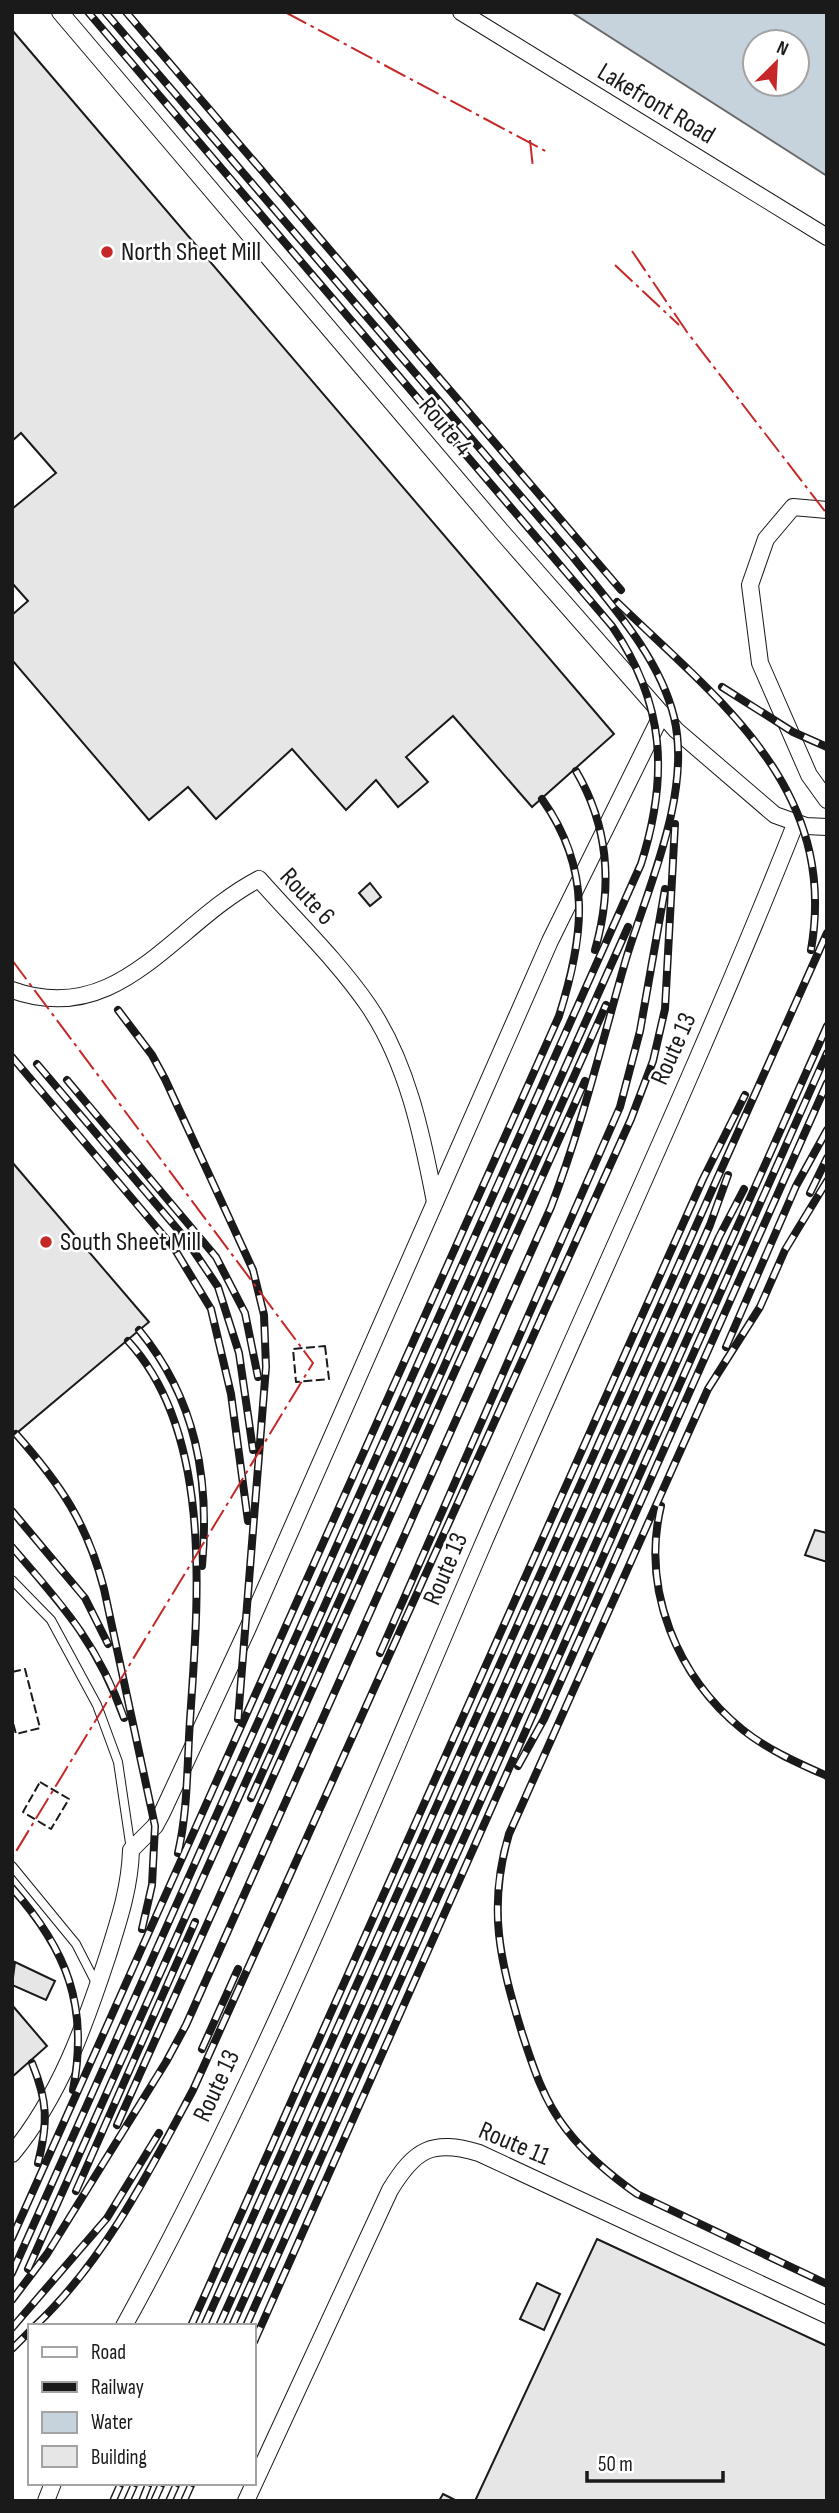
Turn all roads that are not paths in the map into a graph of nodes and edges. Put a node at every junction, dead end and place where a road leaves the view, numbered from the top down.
1 (60, 12) edge
2 (461, 12) edge
3 (827, 237) edge
4 (827, 510) edge
5 (662, 714) junction
6 (827, 800) edge
7 (796, 822) junction
8 (827, 827) edge
9 (12, 990) edge
10 (435, 1202) junction
11 (12, 1580) edge
12 (131, 1850) junction
13 (12, 1866) edge
14 (98, 1988) junction
15 (12, 2154) edge
16 (827, 2315) edge
17 (125, 2324) edge
18 (256, 2479) edge
19 (253, 2485) edge
20 (246, 2501) edge

1 - 5 street, Route 4
2 - 3 street, Lakefront Road
4 - 6 street
5 - 7 street, Route 4
5 - 10 street
7 - 8 street, Route 4
7 - 17 street, Route 13
9 - 10 street, Route 6
10 - 12 street
11 - 12 lane
12 - 14 street
13 - 14 lane
14 - 15 street
16 - 18 street, Route 11
19 - 20 street, Route 11

